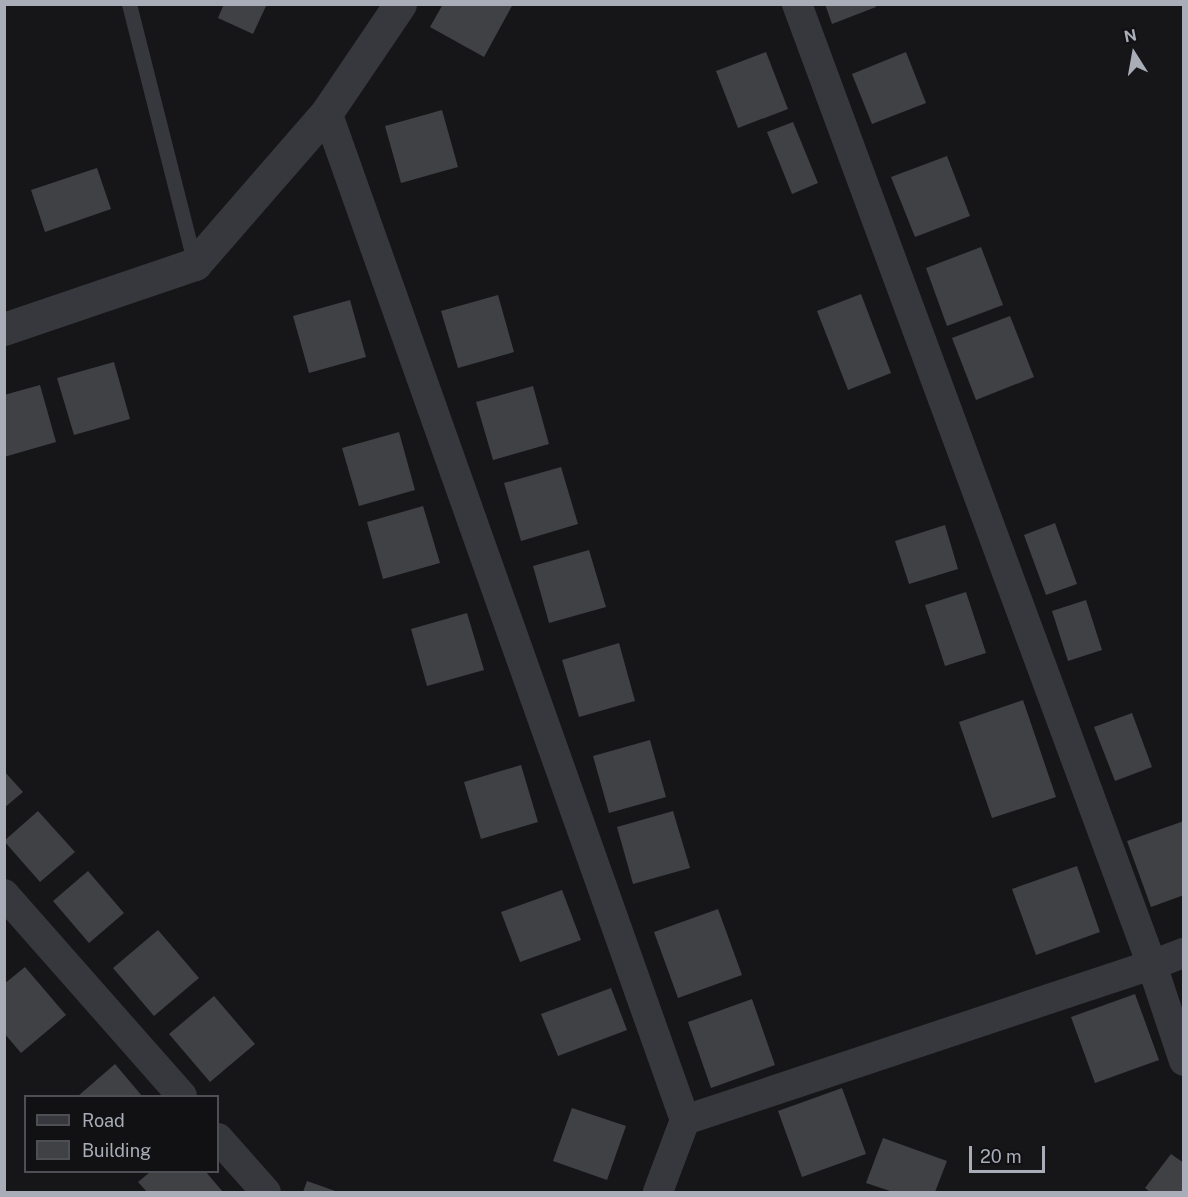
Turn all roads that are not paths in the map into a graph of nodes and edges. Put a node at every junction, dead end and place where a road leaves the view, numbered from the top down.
1 (129, 4) edge
2 (400, 4) edge
3 (797, 4) edge
4 (327, 112) junction
5 (195, 264) junction
6 (4, 329) edge
7 (4, 894) edge
8 (1184, 952) edge
9 (1152, 965) junction
10 (1184, 1061) edge
11 (181, 1095) edge
12 (685, 1120) junction
13 (219, 1139) edge
14 (266, 1192) edge
15 (658, 1192) edge

1 - 5 lane
2 - 4 street
3 - 9 street
4 - 5 street
4 - 12 street
5 - 6 street
7 - 11 street
8 - 9 street
9 - 10 street
9 - 12 street
12 - 15 street
13 - 14 street

